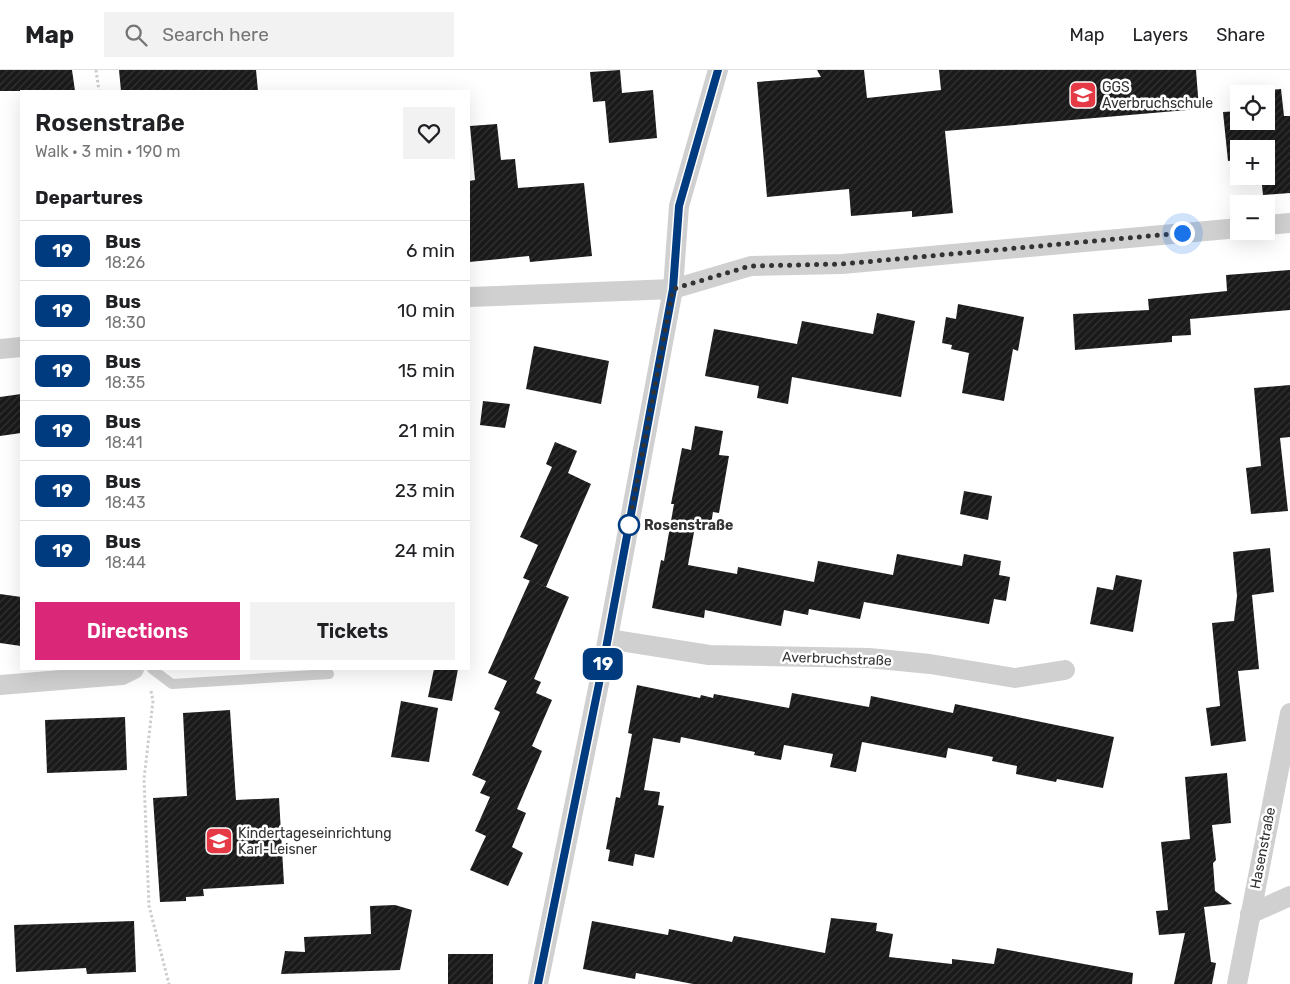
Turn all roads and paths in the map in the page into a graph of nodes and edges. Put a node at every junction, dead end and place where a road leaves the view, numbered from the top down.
1 (96, 70) edge
2 (718, 70) edge
3 (99, 90) edge
4 (1290, 223) edge
5 (1275, 224) edge
6 (1230, 229) edge
7 (673, 289) junction
8 (470, 297) edge
9 (20, 347) edge
10 (0, 349) edge
11 (608, 639) junction
12 (132, 670) edge
13 (153, 670) edge
14 (1066, 670) dead end
15 (329, 674) dead end
16 (0, 685) edge
17 (150, 685) dead end
18 (1290, 713) edge
19 (1290, 896) edge
20 (1250, 914) junction
21 (169, 984) edge
22 (538, 984) edge
23 (1237, 984) edge

1 - 3 path
2 - 7 street
4 - 5 street
6 - 7 street
7 - 8 street
7 - 11 street
9 - 10 street
11 - 14 street, Averbruchstraße
11 - 22 street
12 - 16 street
13 - 15 lane
17 - 21 path
18 - 20 street, Hasenstraße
19 - 20 street
20 - 23 street, Hasenstraße

